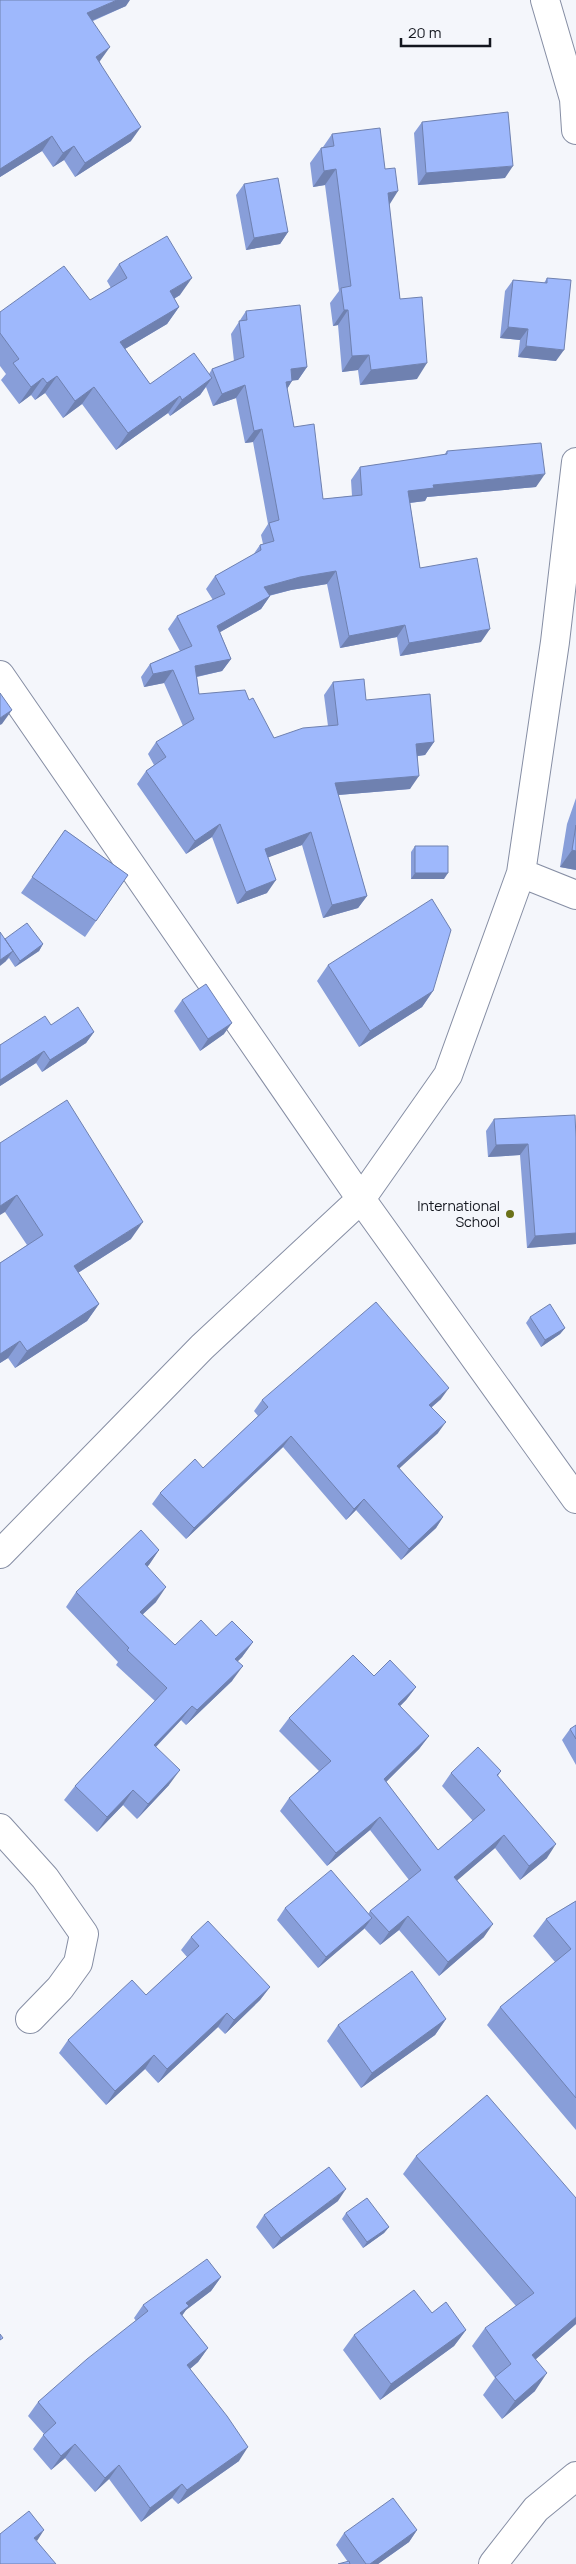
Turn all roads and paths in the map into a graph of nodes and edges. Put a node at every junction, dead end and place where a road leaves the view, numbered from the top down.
1 (545, 0) edge
2 (576, 130) edge
3 (576, 462) edge
4 (0, 675) edge
5 (521, 873) junction
6 (576, 895) edge
7 (361, 1199) junction
8 (576, 1499) edge
9 (0, 1554) edge
10 (0, 1828) edge
11 (30, 2019) dead end
12 (576, 2476) edge
13 (493, 2564) edge

1 - 2 street
3 - 5 street
4 - 7 street
5 - 6 street
5 - 7 street
7 - 8 street
7 - 9 street
10 - 11 street
12 - 13 street

